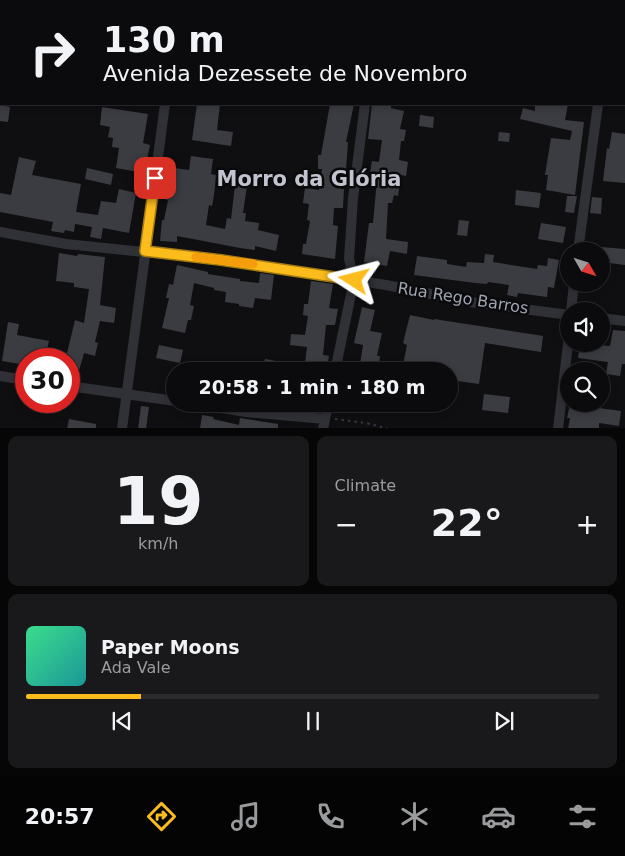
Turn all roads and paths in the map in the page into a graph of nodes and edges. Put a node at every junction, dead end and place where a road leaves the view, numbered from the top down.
1 (166, 105) edge
2 (365, 105) edge
3 (598, 105) edge
4 (0, 232) edge
5 (579, 242) edge
6 (145, 251) junction
7 (354, 280) junction
8 (560, 314) edge
9 (610, 319) edge
10 (625, 321) edge
11 (567, 352) edge
12 (337, 362) edge
13 (0, 376) edge
14 (15, 378) edge
15 (80, 388) edge
16 (126, 395) junction
17 (166, 400) edge
18 (246, 412) edge
19 (324, 424) edge
20 (122, 428) edge
21 (389, 428) edge
22 (444, 428) edge
23 (451, 428) edge
24 (558, 428) edge

1 - 6 street
2 - 7 street
3 - 5 street
4 - 6 street, Rua Rego Barros
6 - 7 street, Rua Rego Barros
6 - 16 street
7 - 8 street, Rua Rego Barros
7 - 12 street
9 - 10 street
11 - 24 street
13 - 14 street
15 - 16 street
16 - 17 street
16 - 20 street
18 - 19 street
19 - 21 path
22 - 23 path

